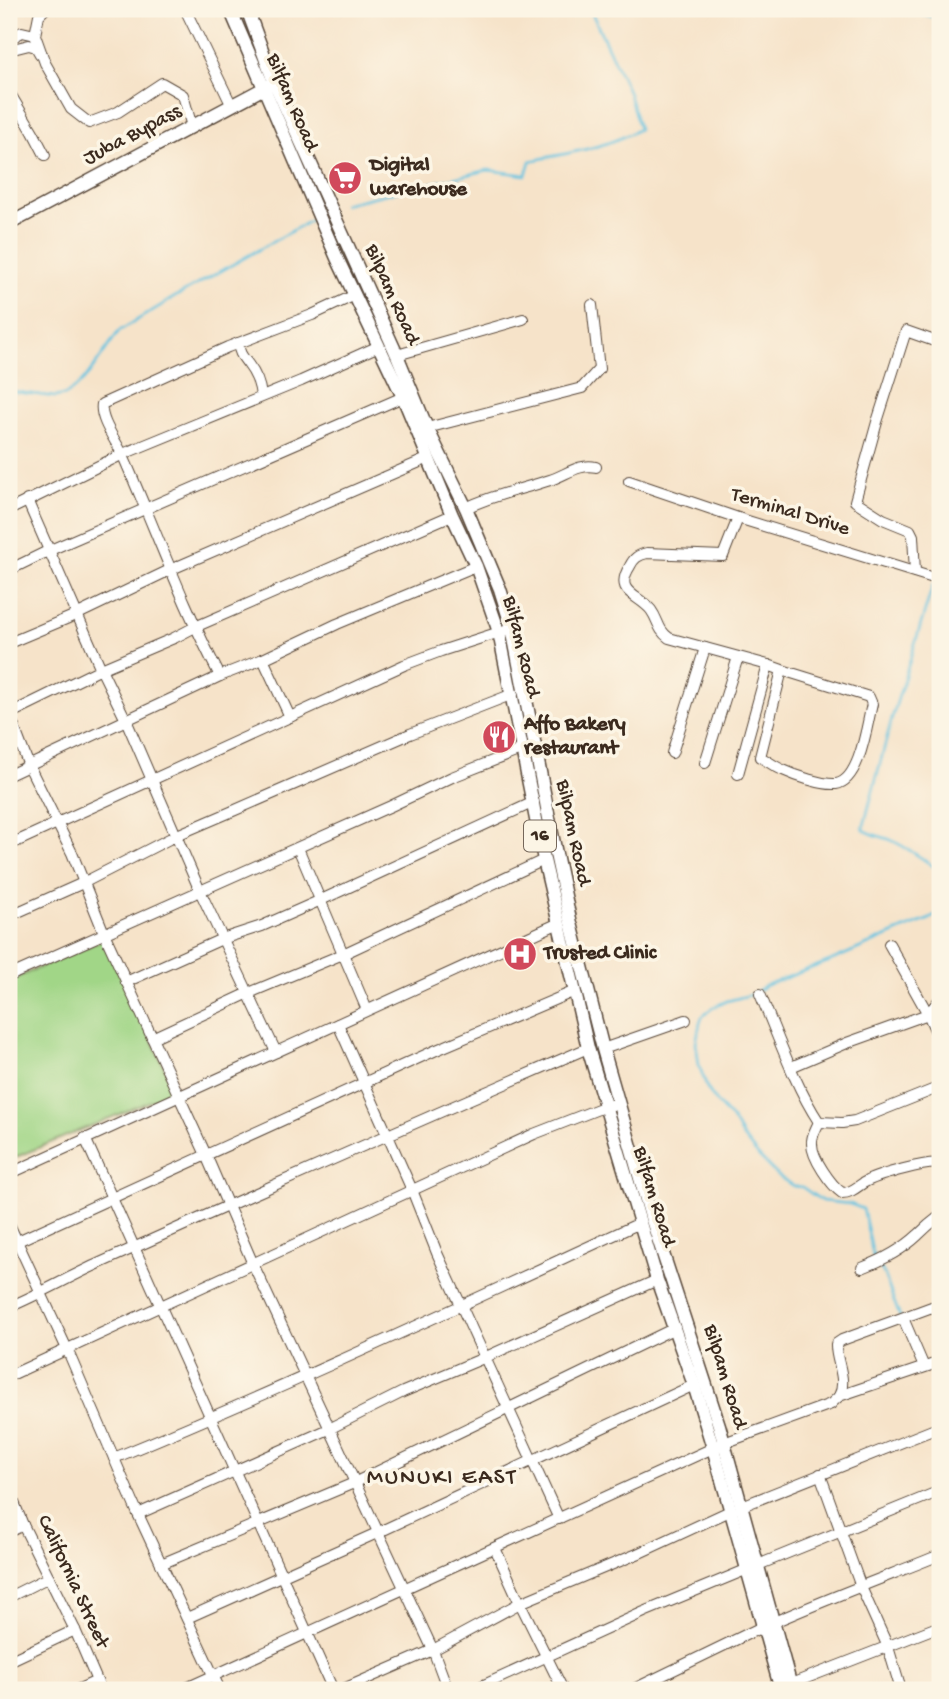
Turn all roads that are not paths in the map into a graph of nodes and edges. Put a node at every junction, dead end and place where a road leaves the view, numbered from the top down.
1 (45, 9) edge
2 (185, 9) edge
3 (230, 9) edge
4 (247, 9) edge
5 (35, 35) junction
6 (9, 39) edge
7 (9, 50) edge
8 (45, 63) junction
9 (274, 82) junction
10 (9, 92) edge
11 (231, 104) junction
12 (192, 127) junction
13 (45, 155) dead end
14 (9, 224) edge
15 (355, 295) junction
16 (592, 305) dead end
17 (523, 319) dead end
18 (238, 343) junction
19 (940, 343) edge
20 (379, 346) junction
21 (397, 355) junction
22 (261, 396) junction
23 (403, 397) junction
24 (427, 428) junction
25 (123, 454) junction
26 (429, 458) junction
27 (596, 467) dead end
28 (629, 481) dead end
29 (27, 500) junction
30 (466, 508) junction
31 (146, 509) junction
32 (9, 510) edge
33 (452, 515) junction
34 (738, 518) junction
35 (48, 551) junction
36 (476, 566) junction
37 (172, 569) junction
38 (9, 570) edge
39 (915, 572) junction
40 (940, 580) edge
41 (78, 614) junction
42 (195, 627) junction
43 (506, 630) junction
44 (9, 643) edge
45 (705, 648) junction
46 (738, 657) junction
47 (263, 659) junction
48 (768, 665) junction
49 (101, 669) junction
50 (782, 670) junction
51 (220, 676) junction
52 (513, 694) junction
53 (9, 714) edge
54 (290, 717) junction
55 (126, 720) junction
56 (523, 749) junction
57 (672, 753) dead end
58 (705, 763) dead end
59 (29, 766) junction
60 (738, 774) dead end
61 (9, 775) edge
62 (151, 779) junction
63 (534, 803) junction
64 (57, 823) junction
65 (177, 835) junction
66 (9, 845) edge
67 (298, 848) junction
68 (544, 860) junction
69 (83, 883) junction
70 (200, 891) junction
71 (321, 900) junction
72 (9, 916) edge
73 (559, 923) junction
74 (104, 933) junction
75 (222, 939) junction
76 (889, 944) dead end
77 (343, 954) junction
78 (9, 964) edge
79 (11, 975) edge
80 (126, 982) junction
81 (575, 991) junction
82 (250, 993) junction
83 (760, 994) dead end
84 (940, 999) edge
85 (366, 1010) junction
86 (928, 1014) junction
87 (686, 1020) dead end
88 (338, 1024) junction
89 (152, 1038) junction
90 (940, 1041) edge
91 (588, 1048) junction
92 (603, 1049) junction
93 (276, 1052) junction
94 (791, 1067) junction
95 (365, 1083) junction
96 (940, 1087) edge
97 (178, 1096) junction
98 (612, 1105) junction
99 (819, 1122) junction
100 (387, 1134) junction
101 (85, 1138) junction
102 (206, 1155) junction
103 (940, 1164) edge
104 (9, 1174) edge
105 (412, 1190) junction
106 (112, 1197) junction
107 (228, 1205) junction
108 (940, 1216) edge
109 (640, 1223) junction
110 (9, 1224) edge
111 (13, 1243) edge
112 (134, 1247) junction
113 (253, 1264) junction
114 (863, 1268) dead end
115 (657, 1280) junction
116 (40, 1293) junction
117 (940, 1304) edge
118 (462, 1305) junction
119 (160, 1306) junction
120 (9, 1307) edge
121 (903, 1318) junction
122 (675, 1328) junction
123 (66, 1349) junction
124 (486, 1357) junction
125 (940, 1362) edge
126 (924, 1367) junction
127 (9, 1376) edge
128 (305, 1377) junction
129 (694, 1385) junction
130 (839, 1396) junction
131 (510, 1409) junction
132 (211, 1418) junction
133 (940, 1427) edge
134 (329, 1429) junction
135 (719, 1446) junction
136 (114, 1458) junction
137 (533, 1461) junction
138 (234, 1471) junction
139 (820, 1474) junction
140 (354, 1483) junction
141 (9, 1490) edge
142 (940, 1491) edge
143 (737, 1508) junction
144 (138, 1514) junction
145 (559, 1518) junction
146 (258, 1524) junction
147 (23, 1525) junction
148 (840, 1531) junction
149 (9, 1532) edge
150 (377, 1533) junction
151 (495, 1548) junction
152 (940, 1555) edge
153 (161, 1564) junction
154 (753, 1567) junction
155 (281, 1575) junction
156 (49, 1577) junction
157 (861, 1587) junction
158 (404, 1590) junction
159 (9, 1597) edge
160 (520, 1603) junction
161 (187, 1618) junction
162 (769, 1624) junction
163 (940, 1626) edge
164 (75, 1630) junction
165 (307, 1633) junction
166 (888, 1647) junction
167 (433, 1650) junction
168 (546, 1656) junction
169 (9, 1661) edge
170 (213, 1676) junction
171 (99, 1685) edge
172 (788, 1688) edge
173 (78, 1690) edge
174 (182, 1690) edge
175 (220, 1690) edge
176 (333, 1690) edge
177 (341, 1690) edge
178 (448, 1690) edge
179 (473, 1690) edge
180 (563, 1690) edge
181 (632, 1690) edge
182 (901, 1690) edge

1 - 5 street
2 - 11 street
3 - 15 main road, Bilfam Road / 16
4 - 9 main road, Bilpam Road / 16
5 - 6 street
5 - 8 street
7 - 8 street
8 - 12 street
9 - 11 main road, Juba Bypass
9 - 21 main road, Bilpam Road / 16
10 - 13 street
11 - 12 main road, Juba Bypass
12 - 14 main road, Juba Bypass
15 - 18 street
15 - 20 main road, Bilfam Road / 16
16 - 24 street
17 - 21 street
18 - 22 street
18 - 25 street
19 - 39 street
20 - 22 street
20 - 23 main road, Bilfam Road / 16
21 - 24 main road, Bilpam Road / 16
22 - 25 street
23 - 26 main road, Bilfam Road / 16
23 - 31 street
24 - 30 main road, Bilpam Road / 16
25 - 29 street
25 - 31 street
26 - 33 main road, Bilfam Road / 16
26 - 37 street
27 - 30 street
28 - 34 street, Terminal Drive
29 - 32 street
29 - 35 street
30 - 43 main road, Bilpam Road / 16
31 - 35 street
31 - 37 street
33 - 36 main road, Bilfam Road / 16
33 - 42 street
34 - 39 street, Terminal Drive
34 - 45 street
35 - 38 street
35 - 41 street
36 - 43 main road, Bilfam Road / 16
36 - 47 street
37 - 41 street
37 - 42 street
39 - 40 street, Terminal Drive
41 - 44 street
41 - 49 street
42 - 49 street
42 - 51 street
43 - 52 main road, Bilfam Road / 16
43 - 54 street
43 - 92 main road, Bilpam Road / 16
45 - 46 street
45 - 57 street
46 - 48 street
46 - 58 street
47 - 51 street
47 - 54 street
48 - 50 street
48 - 60 street
49 - 53 street
49 - 55 street
50 - 50 street
51 - 55 street
52 - 56 main road, Bilfam Road / 16
52 - 65 street
53 - 59 street
54 - 62 street
55 - 59 street
55 - 62 street
56 - 63 main road, Bilfam Road / 16
56 - 67 street
59 - 61 street
59 - 64 street
62 - 64 street
62 - 65 street
63 - 68 main road, Bilfam Road / 16
63 - 71 street
64 - 66 street
64 - 69 street
65 - 69 street
65 - 70 street
67 - 70 street
67 - 71 street
68 - 73 main road, Bilfam Road / 16
68 - 77 street
69 - 72 street
69 - 74 street
70 - 74 street
70 - 75 street
71 - 75 street
71 - 77 street
73 - 81 main road, Bilfam Road / 16
73 - 85 street
74 - 79 street
74 - 80 street
75 - 80 street
75 - 82 street
76 - 86 street
77 - 82 street
77 - 85 street
78 - 79 street
80 - 89 street
81 - 91 main road, Bilfam Road / 16
81 - 95 street
82 - 89 street
82 - 93 street
83 - 94 street
84 - 86 street
85 - 88 street
86 - 90 street
86 - 94 street
87 - 92 street
88 - 93 street
88 - 95 street
89 - 97 street
91 - 98 main road, Bilfam Road / 16
91 - 100 street
92 - 98 main road, Bilpam Road / 16
93 - 97 street
94 - 99 street
95 - 100 street
95 - 102 street
96 - 99 street
97 - 101 street
97 - 102 street
98 - 105 street
98 - 109 main road, Bilfam Road / 16
98 - 135 main road, Bilpam Road / 16
99 - 103 street
100 - 105 street
100 - 107 street
101 - 104 street
101 - 106 street
102 - 106 street
102 - 107 street
105 - 113 street
105 - 118 street
106 - 111 street
106 - 112 street
107 - 112 street
107 - 113 street
108 - 114 street
109 - 115 main road, Bilfam Road / 16
109 - 118 street
110 - 111 street
111 - 116 street
112 - 116 street
112 - 119 street
113 - 119 street
113 - 128 street
115 - 122 main road, Bilfam Road / 16
115 - 124 street
116 - 120 street
116 - 123 street
117 - 121 street
118 - 124 street
118 - 128 street
119 - 123 street
119 - 132 street
121 - 126 street
121 - 130 street
122 - 129 main road, Bilfam Road / 16
122 - 131 street
123 - 127 street
123 - 136 street
124 - 131 street
124 - 134 street
125 - 126 street
126 - 130 street
128 - 132 street
128 - 134 street
129 - 135 main road, Bilfam Road / 16
129 - 137 street
130 - 135 street
131 - 137 street
131 - 140 street
132 - 136 street
132 - 138 street
133 - 139 street
134 - 138 street
134 - 140 street
135 - 143 main road, Bilpam Road / 16
135 - 145 street
136 - 144 street
137 - 145 street
137 - 150 street
138 - 144 street
138 - 146 street
139 - 143 street
139 - 148 street
140 - 146 street
140 - 150 street
141 - 147 street, California Street
142 - 148 street
143 - 154 main road, Bilpam Road / 16
143 - 160 street
144 - 153 street
145 - 151 street
146 - 153 street
146 - 155 street
147 - 149 street
147 - 156 street, California Street
148 - 154 street
148 - 157 street
150 - 155 street
150 - 158 street
151 - 158 street
151 - 160 street
152 - 157 street
153 - 161 street
154 - 162 main road, Bilpam Road / 16
154 - 168 street
155 - 161 street
155 - 165 street
156 - 159 street
156 - 164 street, California Street
157 - 162 street
157 - 166 street
158 - 165 street
158 - 167 street
160 - 167 street
160 - 168 street
161 - 170 street
162 - 172 main road, Bilpam Road / 16
162 - 181 street
163 - 166 street
164 - 169 street
164 - 171 street, California Street
165 - 170 street
165 - 176 street
166 - 172 street
166 - 182 street
167 - 177 street
167 - 178 street
168 - 179 street
168 - 180 street
170 - 174 street
170 - 175 street
171 - 173 street

